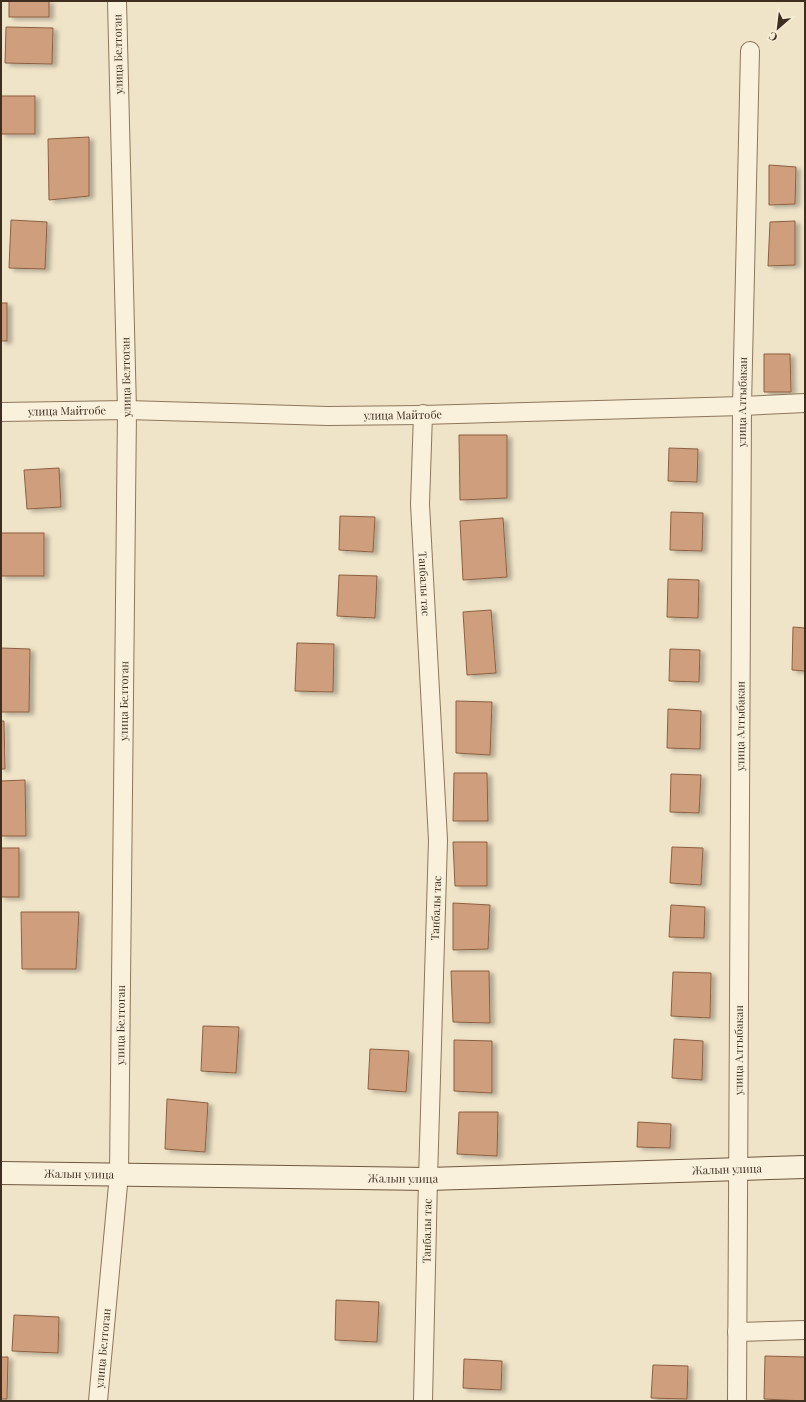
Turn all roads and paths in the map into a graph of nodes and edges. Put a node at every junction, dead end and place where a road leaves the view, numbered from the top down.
1 (117, 1) edge
2 (750, 51) dead end
3 (805, 403) edge
4 (742, 406) junction
5 (127, 410) junction
6 (1, 412) edge
7 (423, 414) junction
8 (805, 1167) edge
9 (738, 1169) junction
10 (1, 1173) edge
11 (119, 1174) junction
12 (428, 1179) junction
13 (805, 1330) edge
14 (737, 1332) junction
15 (98, 1401) edge
16 (423, 1401) edge
17 (737, 1401) edge

1 - 5 street, улица Белтоган
2 - 4 street, улица Алтыбакан
3 - 4 street, улица Майтобе
4 - 7 street, улица Майтобе
4 - 9 street, улица Алтыбакан
5 - 6 street, улица Майтобе
5 - 7 street, улица Майтобе
5 - 11 street, улица Белтоган
7 - 12 street, Танбалы тас
8 - 9 street, Жалын улица
9 - 12 street, Жалын улица
9 - 14 street, улица Алтыбакан
10 - 11 street, Жалын улица
11 - 12 street, Жалын улица
11 - 15 street, улица Белтоган
12 - 16 street, Танбалы тас
13 - 14 street
14 - 17 street, улица Алтыбакан

